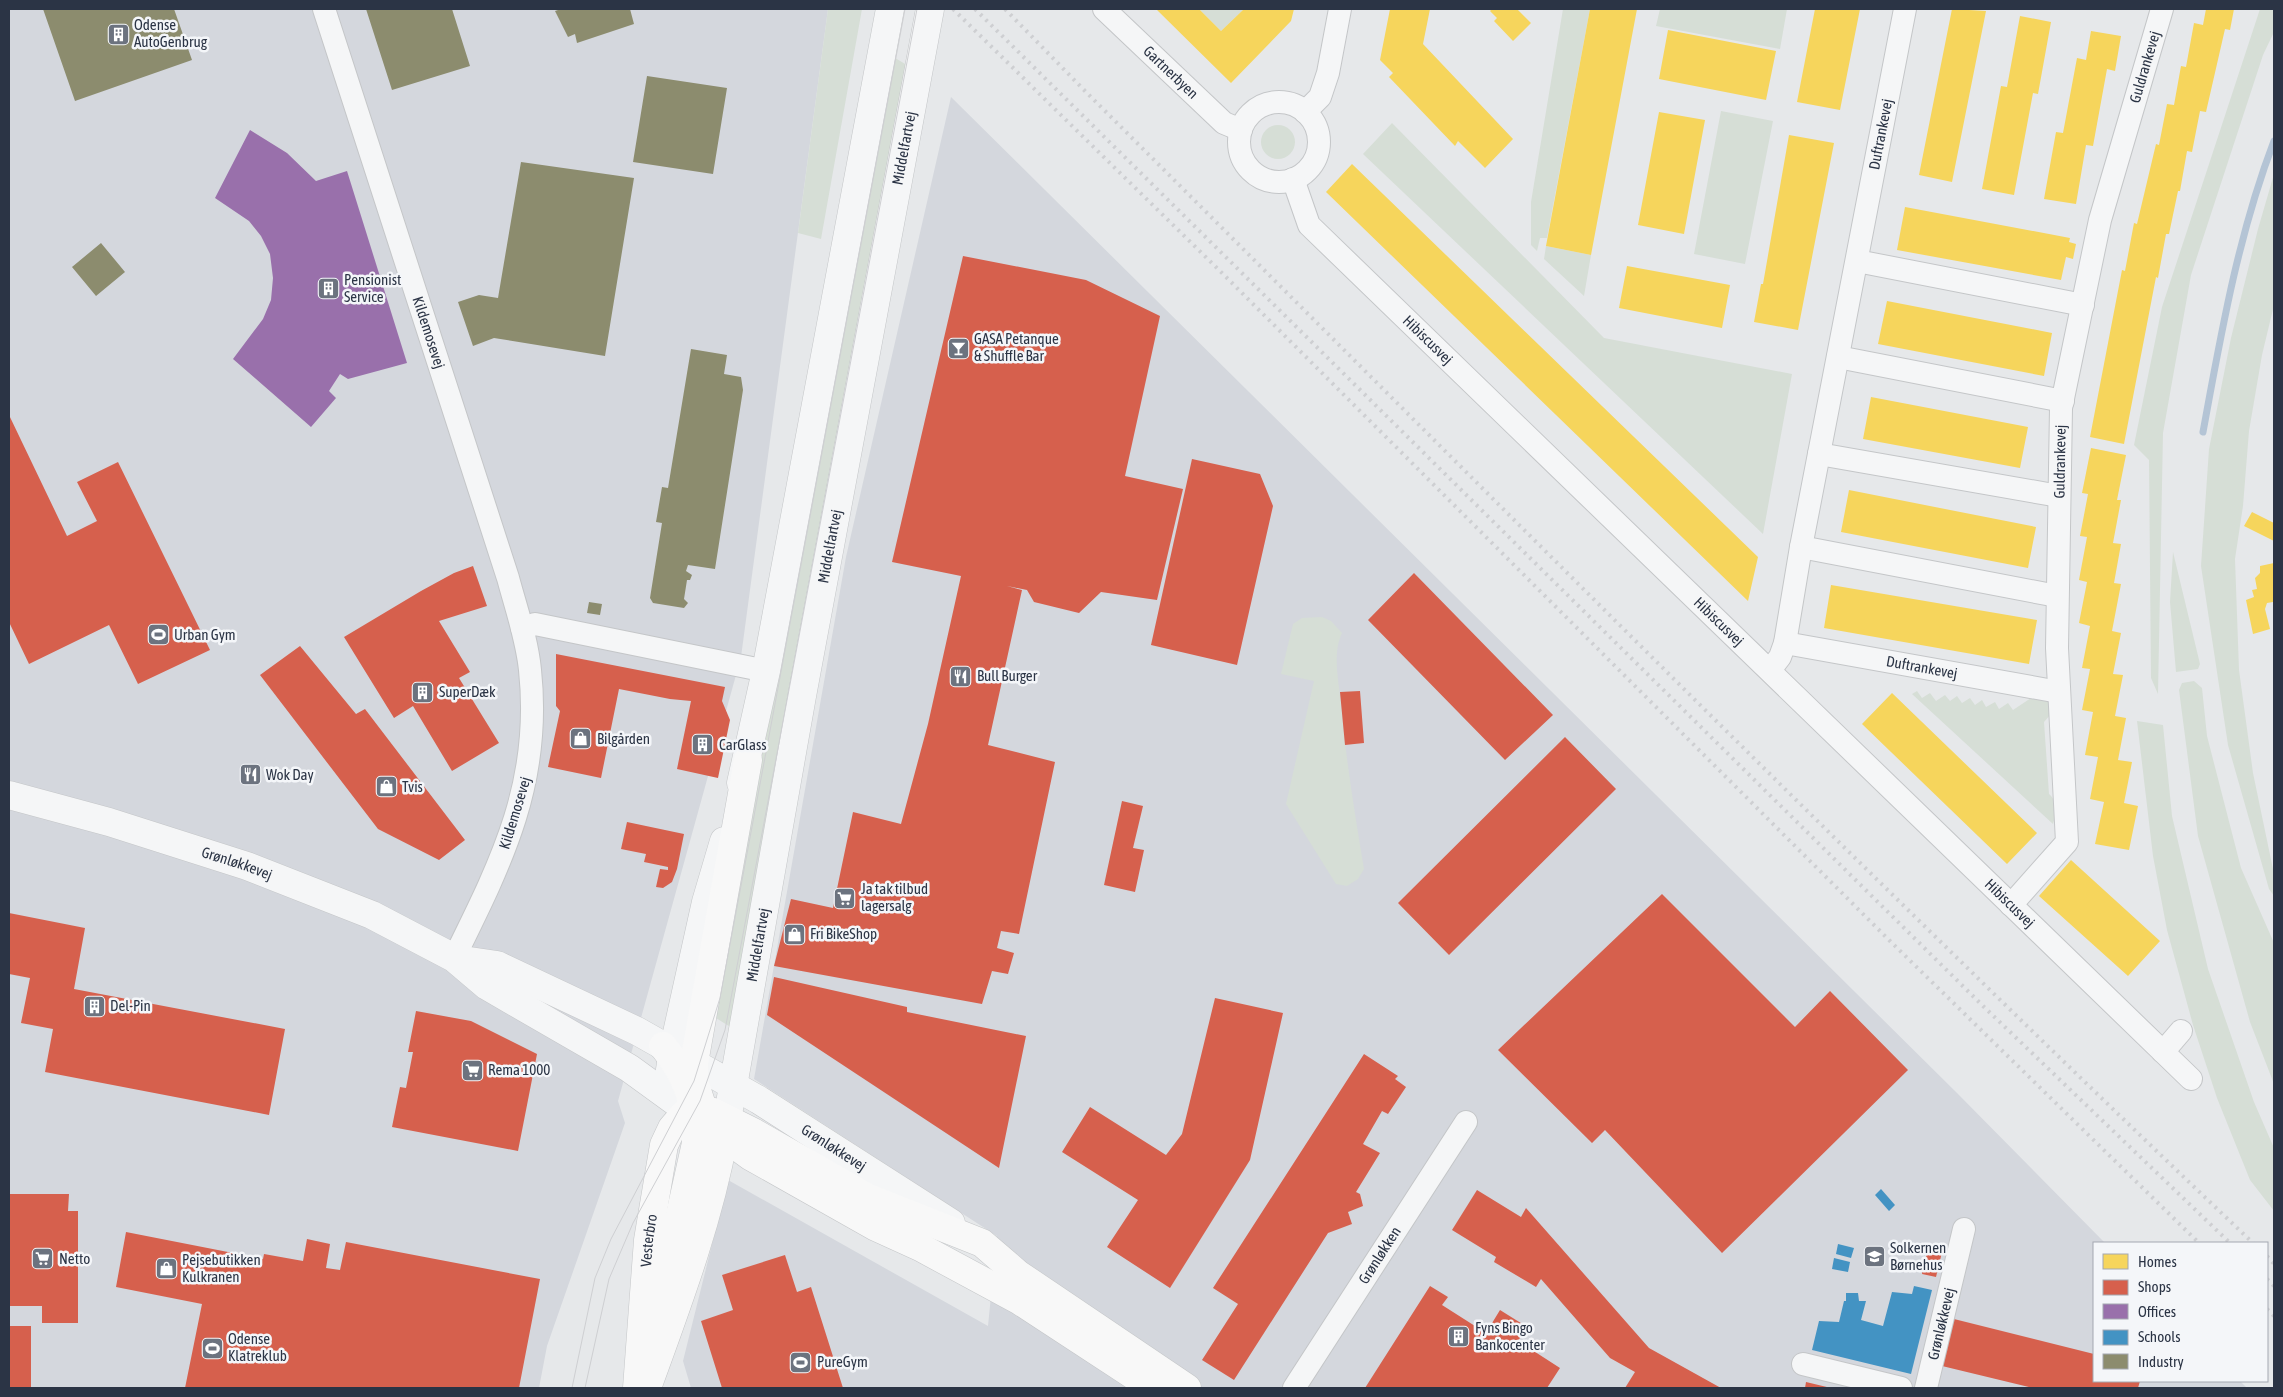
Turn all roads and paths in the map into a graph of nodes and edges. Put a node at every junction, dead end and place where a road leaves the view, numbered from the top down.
1 (324, 9) edge
2 (890, 9) edge
3 (930, 9) edge
4 (1104, 9) edge
5 (1340, 9) edge
6 (1905, 9) edge
7 (2162, 9) edge
8 (1305, 112) junction
9 (1241, 130) junction
10 (1293, 179) junction
11 (1857, 261) junction
12 (2083, 305) junction
13 (1838, 357) junction
14 (2063, 401) junction
15 (1819, 454) junction
16 (2059, 496) junction
17 (1801, 547) junction
18 (2058, 596) junction
19 (522, 628) junction
20 (1785, 643) junction
21 (1770, 670) junction
22 (766, 671) junction
23 (2059, 692) junction
24 (748, 760) joint
25 (9, 795) edge
26 (2011, 905) junction
27 (454, 958) junction
28 (2181, 1031) dead end
29 (2163, 1052) junction
30 (688, 1065) junction
31 (2191, 1079) dead end
32 (667, 1095) junction
33 (706, 1117) junction
34 (1466, 1122) dead end
35 (664, 1145) junction
36 (1964, 1229) dead end
37 (982, 1243) junction
38 (1803, 1364) dead end
39 (637, 1388) edge
40 (642, 1388) edge
41 (647, 1388) edge
42 (1153, 1388) edge
43 (1187, 1388) edge
44 (1294, 1388) edge
45 (1901, 1388) edge
46 (1926, 1388) edge

1 - 19 street, Kildemosevej
2 - 22 street
3 - 30 street, Middelfartvej
4 - 9 street, Gartnerbyen
5 - 8 street
6 - 11 street, Duftrankevej
7 - 12 street, Guldrankevej
8 - 9 street
8 - 10 street
9 - 10 street
10 - 21 street, Hibiscusvej
11 - 12 street
11 - 13 street, Duftrankevej
12 - 14 street, Guldrankevej
13 - 14 street
13 - 15 street, Duftrankevej
14 - 16 street, Guldrankevej
15 - 16 street
15 - 17 street, Duftrankevej
16 - 18 street, Guldrankevej
17 - 18 street
17 - 20 street, Duftrankevej
18 - 23 street, Guldrankevej
19 - 22 street
19 - 27 street, Kildemosevej
20 - 21 street, Duftrankevej
20 - 23 street, Duftrankevej
21 - 26 street, Hibiscusvej
22 - 24 street
23 - 26 street, Guldrankevej
24 - 30 main road
25 - 27 street, Grønløkkevej
26 - 29 street, Hibiscusvej
27 - 30 street, Grønløkkevej
27 - 32 street, Grønløkkevej
28 - 29 street
29 - 31 street, Hibiscusvej
30 - 32 street, Vesterbro
30 - 33 street
30 - 33 main road
30 - 37 street, Grønløkkevej
32 - 33 street, Grønløkkevej
32 - 35 street, Vesterbro
33 - 35 main road
33 - 37 main road
33 - 40 main road
33 - 41 main road
33 - 42 main road, Grønløkkevej
34 - 44 street, Grønløkken
35 - 39 main road, Vesterbro
36 - 46 street, Grønløkkevej
37 - 43 main road, Grønløkkevej
38 - 45 street

